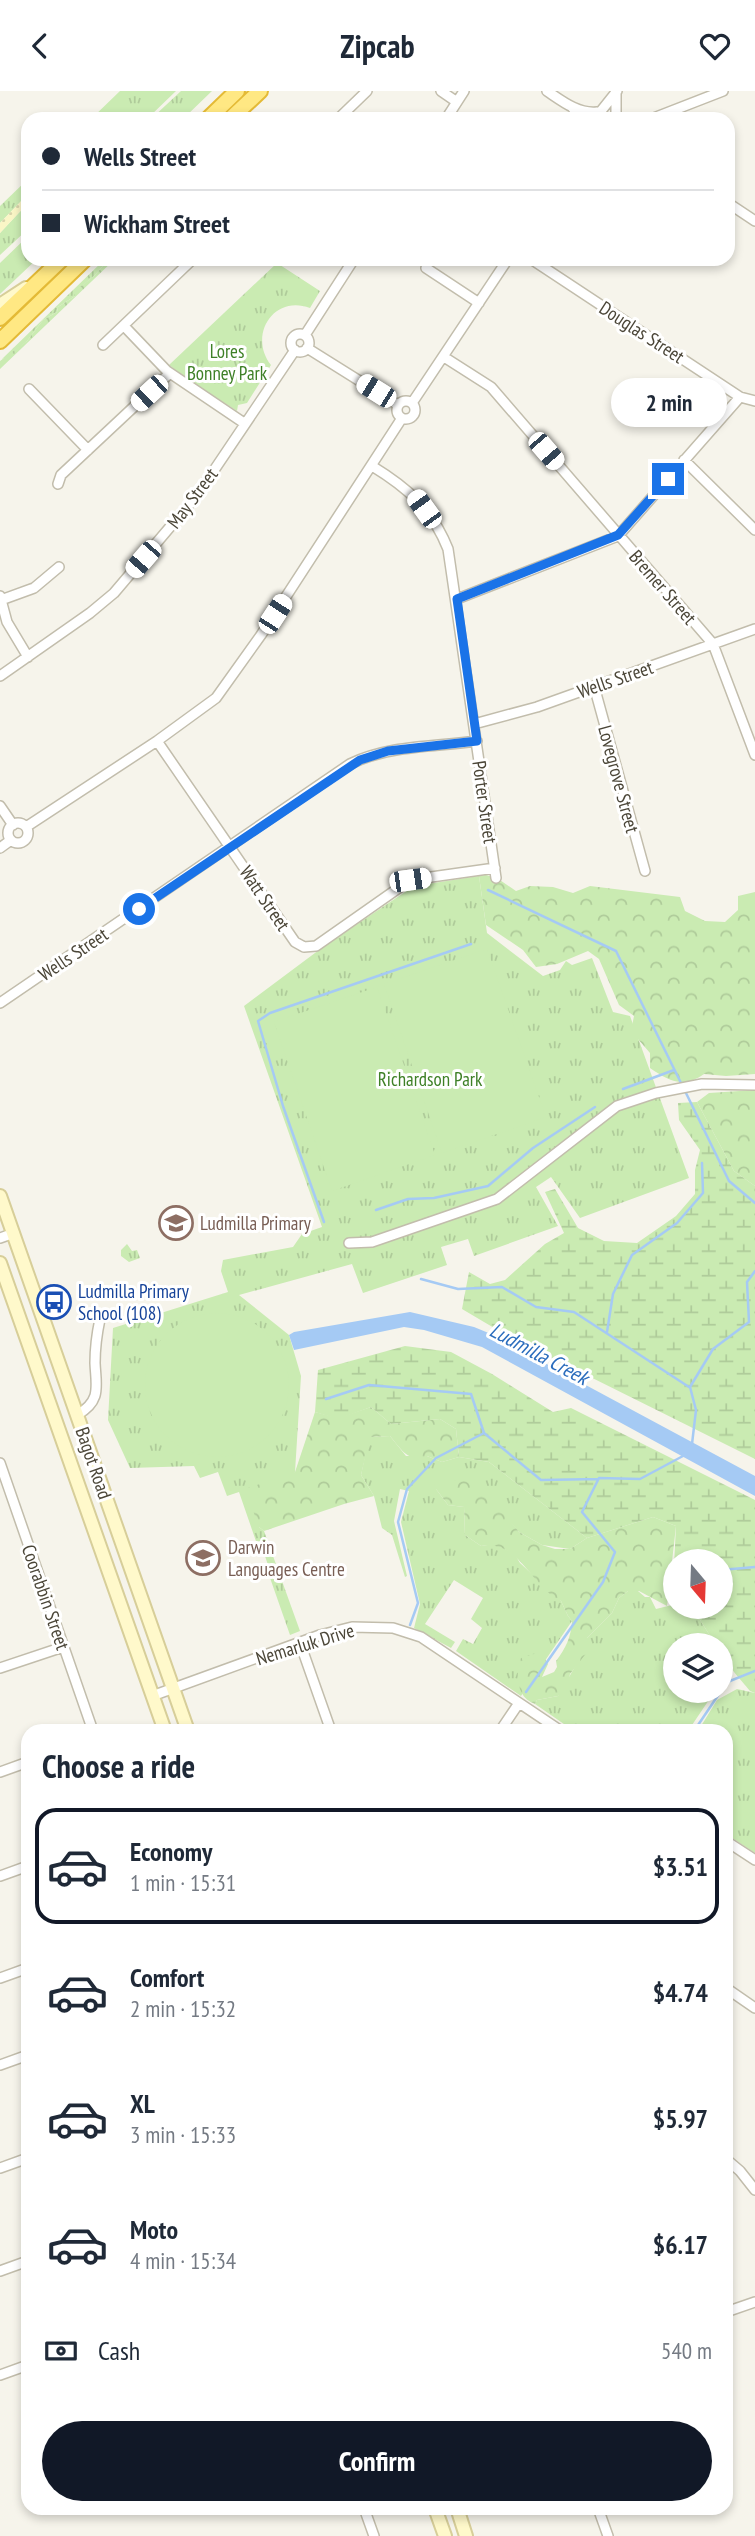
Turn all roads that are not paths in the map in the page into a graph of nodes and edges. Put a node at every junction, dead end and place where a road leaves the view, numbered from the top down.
1 (237, 91) edge
2 (260, 91) edge
3 (367, 91) edge
4 (441, 91) edge
5 (464, 91) edge
6 (547, 91) edge
7 (723, 91) edge
8 (617, 92) edge
9 (457, 101) junction
10 (572, 107) junction
11 (599, 111) junction
12 (215, 112) edge
13 (238, 112) edge
14 (345, 112) edge
15 (450, 112) edge
16 (576, 112) edge
17 (586, 112) edge
18 (594, 112) edge
19 (611, 112) edge
20 (617, 112) edge
21 (669, 112) edge
22 (735, 208) edge
23 (755, 221) edge
24 (54, 266) edge
25 (78, 266) edge
26 (186, 266) edge
27 (349, 266) edge
28 (503, 266) edge
29 (542, 266) edge
30 (426, 268) dead end
31 (39, 280) junction
32 (479, 303) junction
33 (0, 305) edge
34 (0, 318) edge
35 (124, 327) junction
36 (305, 335) junction
37 (0, 341) edge
38 (103, 345) dead end
39 (307, 348) junction
40 (295, 350) junction
41 (444, 357) junction
42 (170, 373) junction
43 (29, 389) dead end
44 (740, 397) junction
45 (755, 401) edge
46 (412, 403) junction
47 (398, 405) junction
48 (402, 418) junction
49 (244, 423) junction
50 (88, 450) junction
51 (684, 460) junction
52 (372, 466) junction
53 (58, 484) dead end
54 (755, 530) edge
55 (618, 535) junction
56 (59, 567) dead end
57 (0, 598) edge
58 (457, 599) junction
59 (755, 629) edge
60 (713, 645) junction
61 (28, 657) junction
62 (0, 676) edge
63 (594, 686) junction
64 (474, 724) junction
65 (158, 741) junction
66 (477, 741) junction
67 (755, 755) edge
68 (0, 806) edge
69 (13, 825) junction
70 (26, 827) junction
71 (11, 840) junction
72 (230, 847) junction
73 (0, 848) edge
74 (645, 871) dead end
75 (304, 947) joint
76 (0, 1003) edge
77 (755, 1085) edge
78 (0, 1196) edge
79 (13, 1233) junction
80 (0, 1238) edge
81 (349, 1243) dead end
82 (0, 1263) edge
83 (100, 1319) dead end
84 (77, 1415) junction
85 (0, 1463) edge
86 (300, 1643) junction
87 (63, 1647) junction
88 (0, 1668) edge
89 (173, 1688) junction
90 (152, 1696) junction
91 (519, 1703) junction
92 (90, 1724) edge
93 (162, 1724) edge
94 (186, 1724) edge
95 (329, 1724) edge
96 (505, 1724) edge
97 (550, 1724) edge
98 (21, 1764) edge
99 (0, 1772) edge
100 (733, 1846) edge
101 (755, 1860) edge
102 (21, 1868) edge
103 (0, 1876) edge
104 (21, 1970) edge
105 (0, 1978) edge
106 (733, 1993) edge
107 (755, 2008) edge
108 (21, 2058) edge
109 (0, 2065) edge
110 (21, 2160) edge
111 (733, 2166) edge
112 (0, 2168) edge
113 (755, 2190) edge
114 (21, 2263) edge
115 (0, 2271) edge
116 (755, 2302) edge
117 (733, 2310) edge
118 (21, 2368) edge
119 (0, 2375) edge
120 (366, 2515) edge
121 (437, 2515) edge
122 (459, 2515) edge
123 (600, 2515) edge
124 (374, 2536) edge
125 (444, 2536) edge
126 (466, 2536) edge
127 (608, 2536) edge

1 - 12 highway
2 - 13 highway
3 - 14 street
4 - 9 street
5 - 9 street
6 - 10 street
7 - 21 street
8 - 11 street
8 - 20 street
9 - 15 street
10 - 16 street
10 - 17 street
11 - 18 street
11 - 19 street
22 - 23 street
24 - 31 highway
25 - 37 highway
26 - 35 street
27 - 36 street
28 - 32 street
29 - 44 street, Douglas Street
30 - 32 street
31 - 33 main road
31 - 34 highway
32 - 41 street
35 - 38 street
35 - 42 street
36 - 39 street
36 - 40 street
39 - 40 street
39 - 47 street
40 - 49 street, May Street
41 - 46 street
41 - 55 street, Bremer Street
42 - 49 street
42 - 50 street
43 - 50 street
44 - 45 street, Douglas Street
44 - 51 street
46 - 47 street
46 - 48 street
47 - 48 street
48 - 52 street
49 - 61 street, May Street
50 - 53 street
51 - 54 street
51 - 55 street
52 - 58 street, Porter Street
52 - 65 street
55 - 58 street
55 - 60 street, Bremer Street
56 - 57 street
57 - 61 street
58 - 64 street, Porter Street
59 - 60 street, Wells Street
60 - 63 street, Wells Street
60 - 67 street, Bremer Street
61 - 62 street, May Street
63 - 64 street, Wells Street
63 - 74 street, Lovegrove Street
64 - 66 street, Porter Street
65 - 70 street
65 - 72 street, Watt Street
66 - 72 street, Wells Street
66 - 75 street, Porter Street
68 - 69 street
69 - 70 street
69 - 71 street
70 - 71 street
71 - 73 street
72 - 75 street, Watt Street
72 - 76 street, Wells Street
77 - 81 street
78 - 79 main road, Bagot Road
79 - 80 street
79 - 84 main road, Bagot Road
82 - 90 main road, Bagot Road
83 - 84 street
84 - 89 main road, Bagot Road
85 - 87 street, Coorabbin Street
86 - 89 street, Nemarluk Drive
86 - 91 street, Nemarluk Drive
86 - 95 street
87 - 88 street
87 - 92 street, Coorabbin Street
89 - 90 street, Nemarluk Drive
89 - 94 main road, Bagot Road
90 - 93 main road, Bagot Road
91 - 96 street
91 - 97 street, Nemarluk Drive
98 - 99 street
100 - 101 street
102 - 103 street
104 - 105 street
106 - 107 street
108 - 109 street
110 - 112 street
111 - 113 street
114 - 115 street
116 - 117 street
118 - 119 street
120 - 124 street
121 - 125 main road
122 - 126 main road
123 - 127 street

